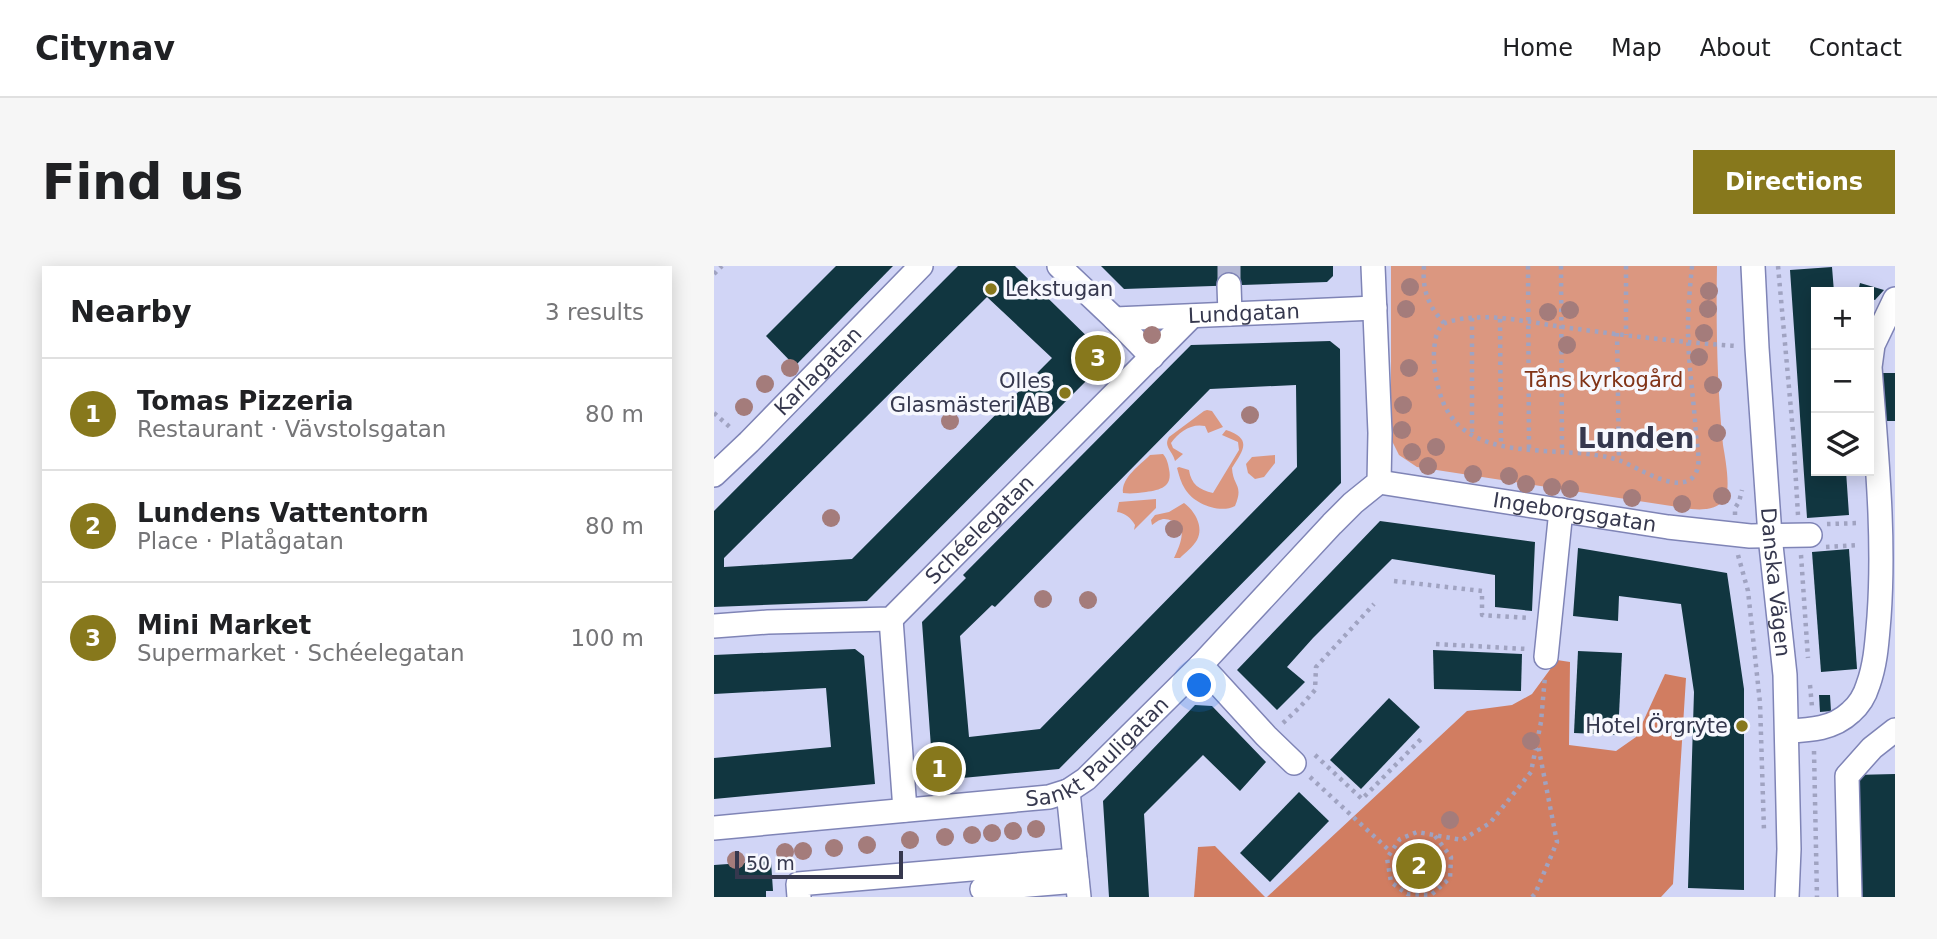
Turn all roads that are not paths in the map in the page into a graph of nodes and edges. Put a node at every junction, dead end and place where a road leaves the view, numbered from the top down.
1 (921, 266) edge
2 (1059, 266) edge
3 (1753, 266) edge
4 (1371, 267) edge
5 (1229, 285) tunnel mouth
6 (1895, 299) edge
7 (1375, 308) junction
8 (1230, 314) junction
9 (1192, 316) junction
10 (1115, 318) junction
11 (1152, 357) junction
12 (714, 475) edge
13 (1379, 482) junction
14 (1561, 510) junction
15 (1770, 536) junction
16 (1809, 536) road end
17 (891, 620) junction
18 (714, 626) edge
19 (1537, 653) road end
20 (1201, 664) junction
21 (1895, 730) edge
22 (1787, 731) junction
23 (1294, 763) road end
24 (1068, 791) junction
25 (905, 810) junction
26 (714, 828) edge
27 (1077, 879) edge
28 (982, 889) dead end
29 (799, 897) edge
30 (1787, 897) edge
31 (1850, 897) edge

1 - 12 street, Karlagatan
2 - 10 street
3 - 15 street, Danska Vägen
4 - 7 street
5 - 8 street
6 - 22 street
7 - 8 street, Lundgatan
7 - 13 street
8 - 9 street, Lundgatan
9 - 10 street, Lundgatan
9 - 11 street, Schéelegatan
10 - 11 street
11 - 17 street, Schéelegatan
13 - 14 street, Ingeborgsgatan
13 - 20 street, Sankt Pauligatan
14 - 15 street, Ingeborgsgatan
14 - 19 street
15 - 16 street, Ingeborgsgatan
15 - 22 street, Danska Vägen
17 - 18 street
17 - 25 street
20 - 23 street
20 - 24 street, Sankt Pauligatan
21 - 31 street
22 - 30 street, Danska Vägen
24 - 25 street, Sankt Pauligatan
24 - 27 street
25 - 26 street, Sankt Pauligatan
27 - 28 street
27 - 29 street

